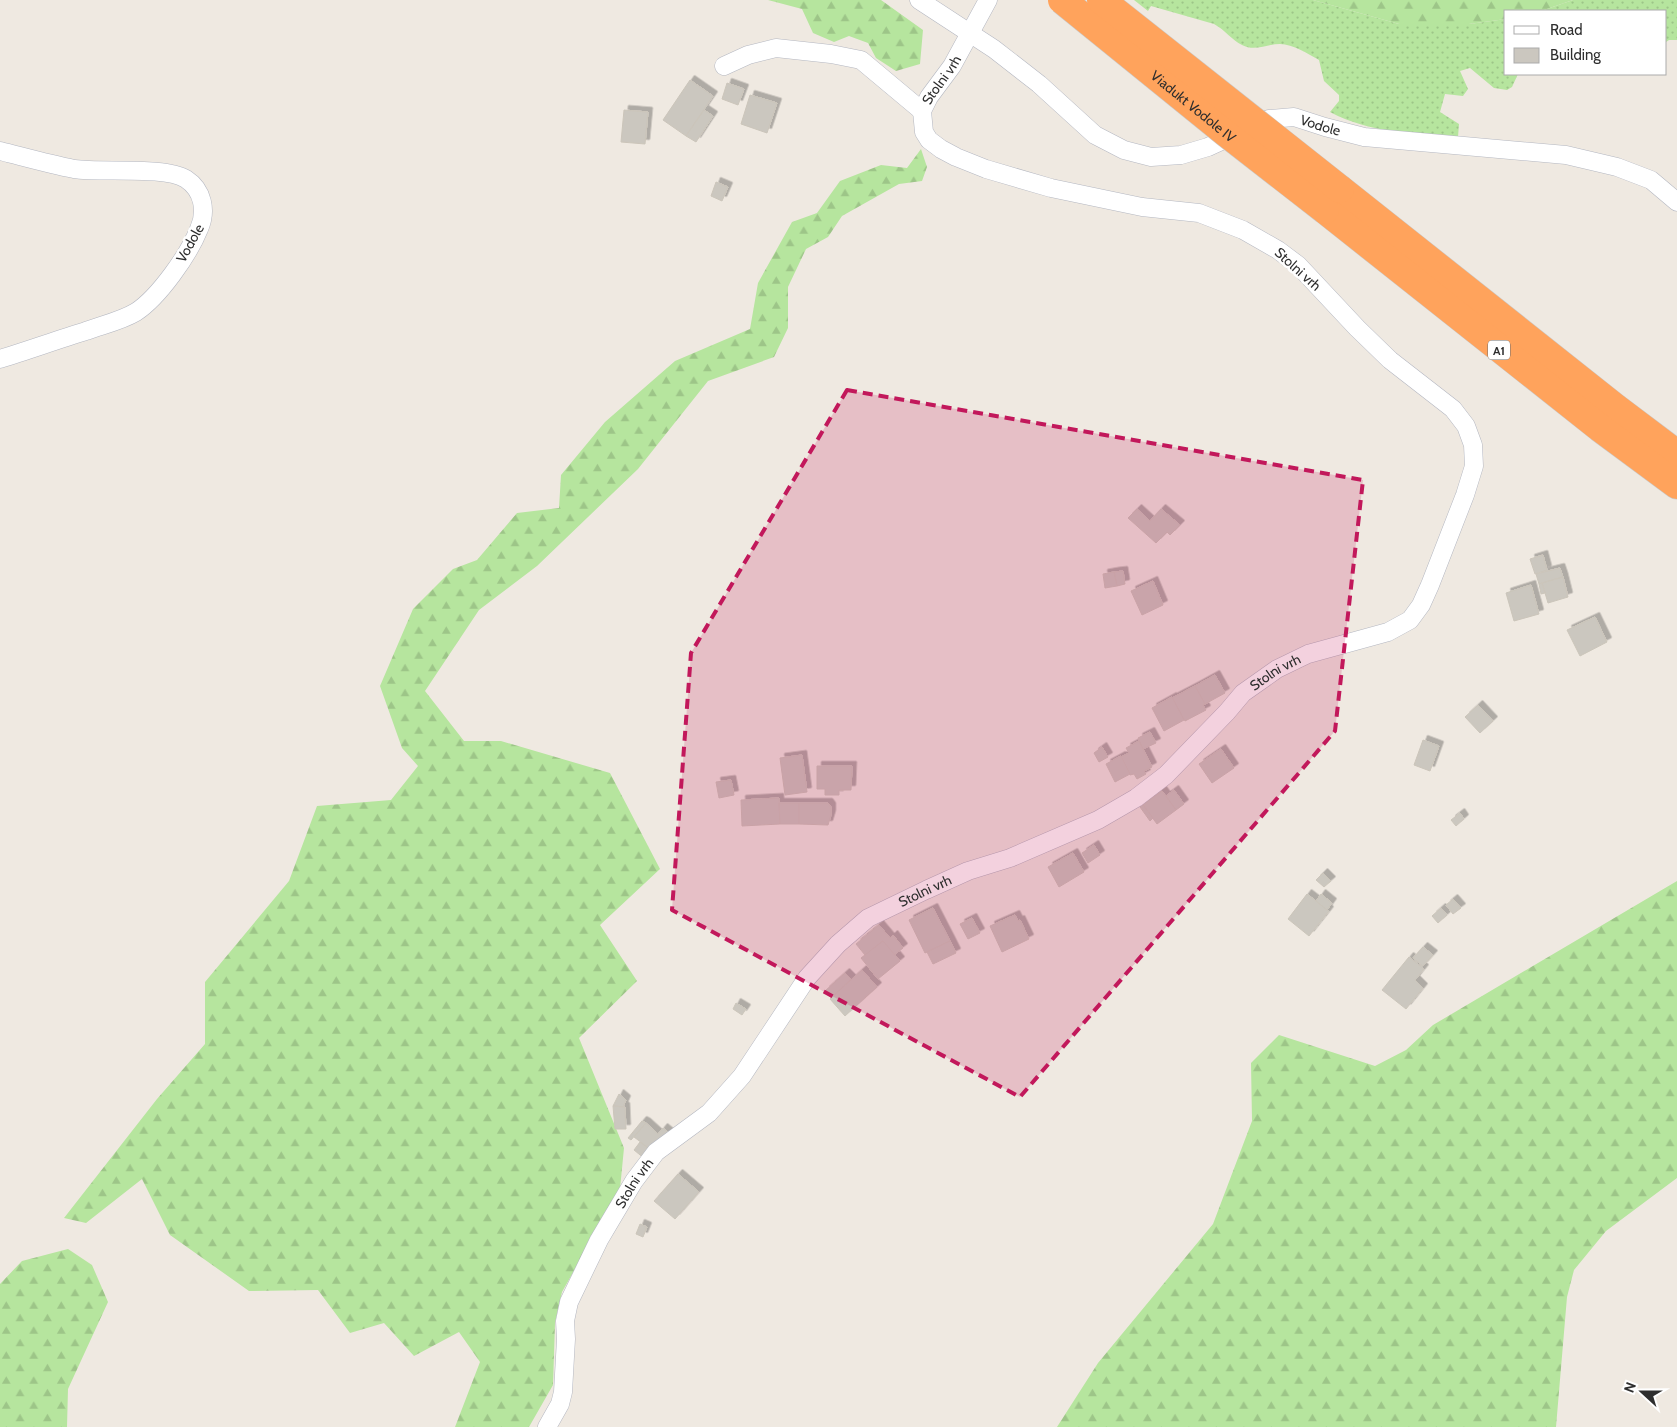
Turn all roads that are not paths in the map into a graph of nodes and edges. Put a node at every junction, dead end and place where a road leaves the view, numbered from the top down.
1 (919, 0) edge
2 (988, 0) edge
3 (1062, 0) edge
4 (1101, 0) edge
5 (970, 33) junction
6 (724, 66) dead end
7 (922, 111) junction
8 (0, 151) edge
9 (1332, 200) junction
10 (1677, 202) edge
11 (0, 359) edge
12 (1677, 454) edge
13 (1677, 485) edge
14 (546, 1427) edge

1 - 5 street, Vodole
2 - 5 street
3 - 9 highway, Viadukt Vodole IV / A1, bridge
4 - 9 highway, Viadukt Vodole IV / A1, bridge
5 - 7 street, Stolni vrh
5 - 10 street, Vodole
6 - 7 street
7 - 14 street, Stolni vrh
8 - 11 street, Vodole
9 - 12 highway, A1
9 - 13 highway, A1

